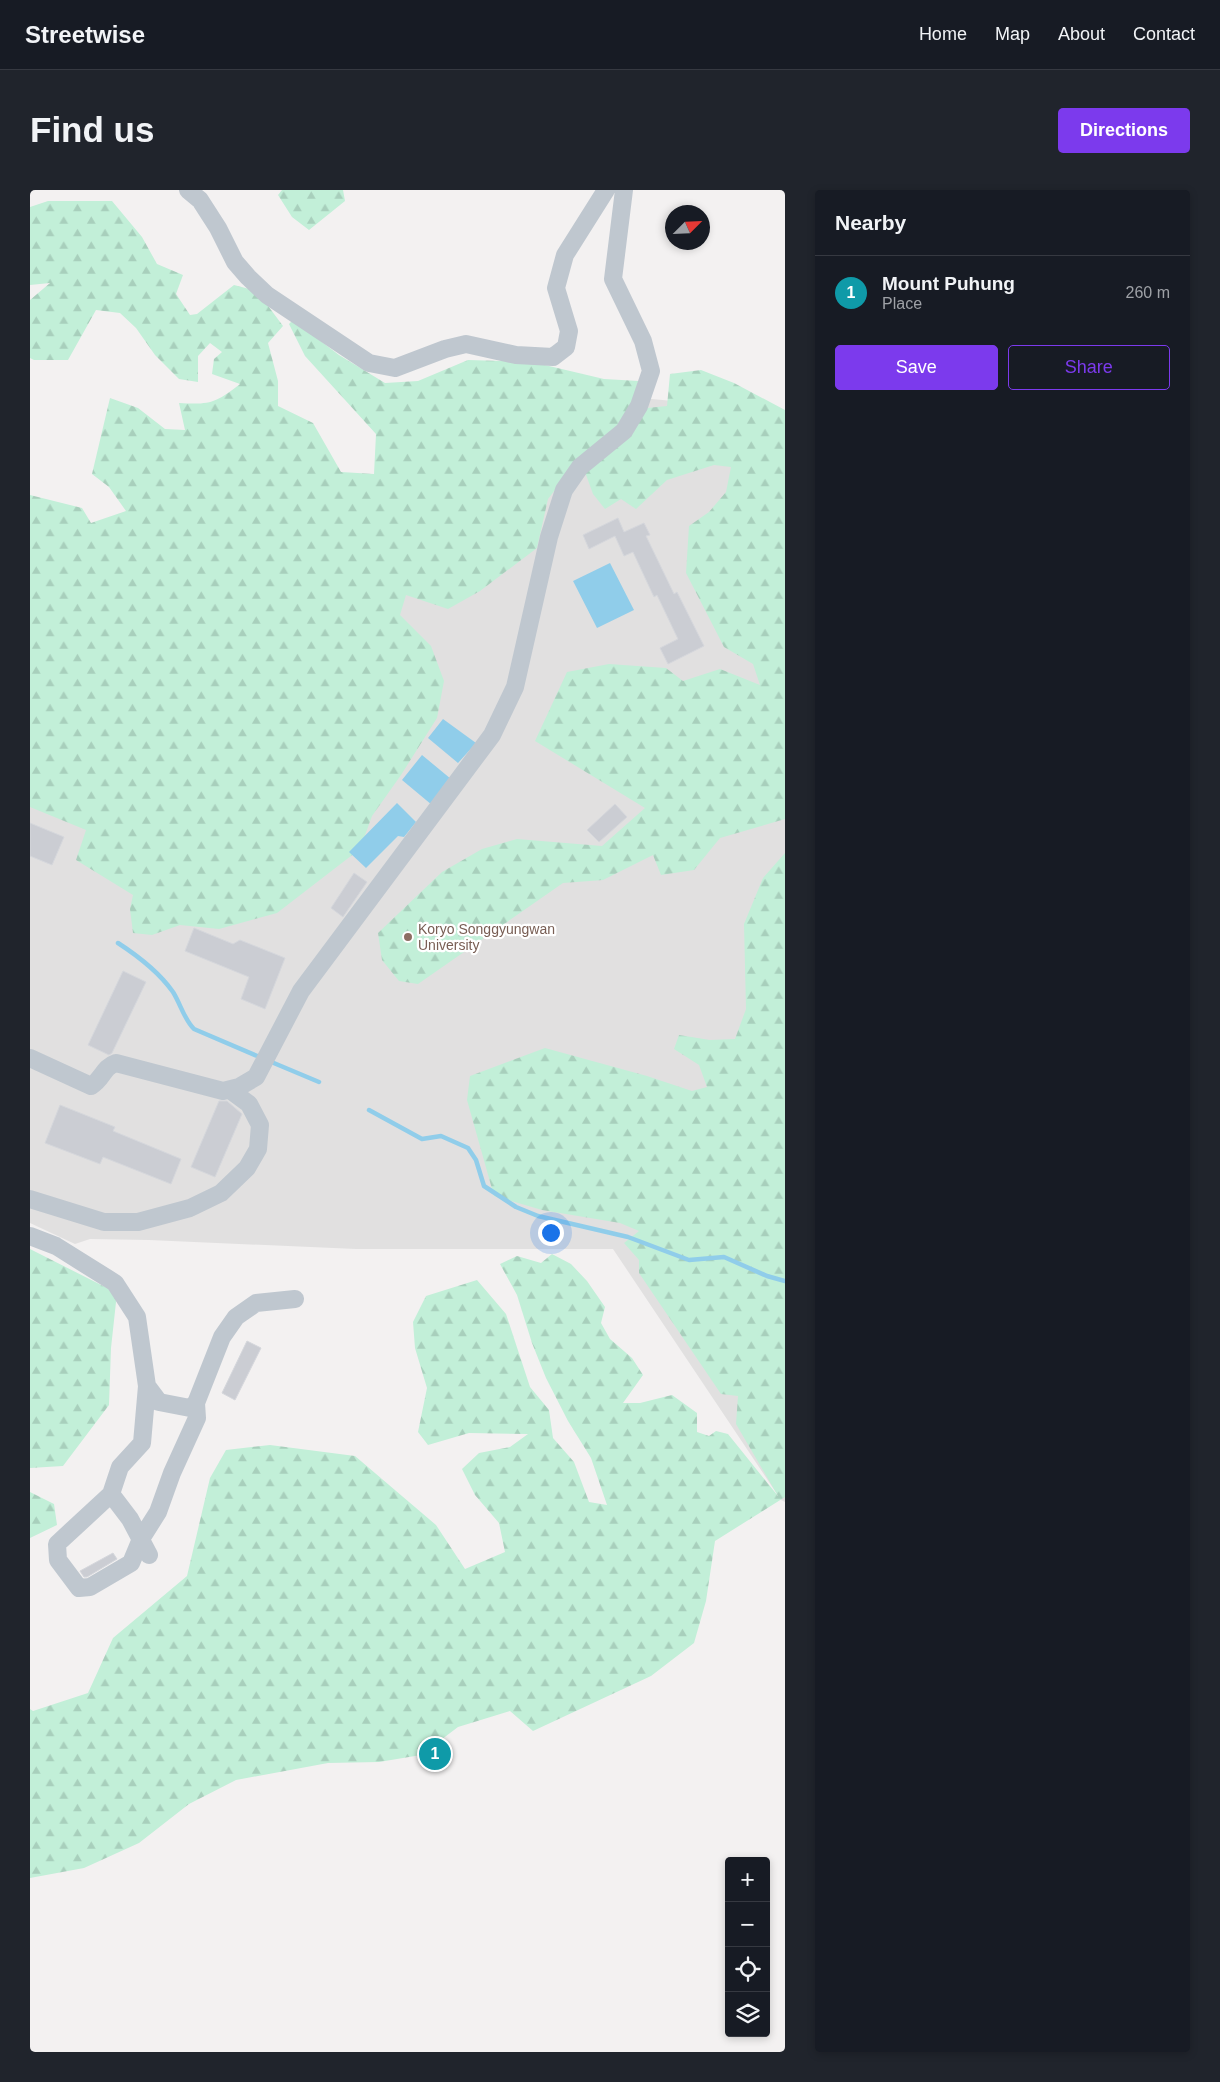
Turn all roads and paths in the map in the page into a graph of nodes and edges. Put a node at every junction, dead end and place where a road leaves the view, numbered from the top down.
1 (188, 190) edge
2 (606, 190) edge
3 (624, 190) edge
4 (30, 1058) edge
5 (230, 1090) junction
6 (30, 1199) edge
7 (30, 1236) edge
8 (295, 1299) dead end
9 (147, 1386) junction
10 (196, 1403) junction
11 (112, 1494) junction
12 (145, 1547) junction

1 - 2 lane
3 - 5 lane
4 - 5 lane
5 - 6 lane
7 - 9 lane
8 - 10 lane
9 - 10 lane
9 - 11 lane
10 - 12 lane
11 - 12 lane
11 - 12 lane

